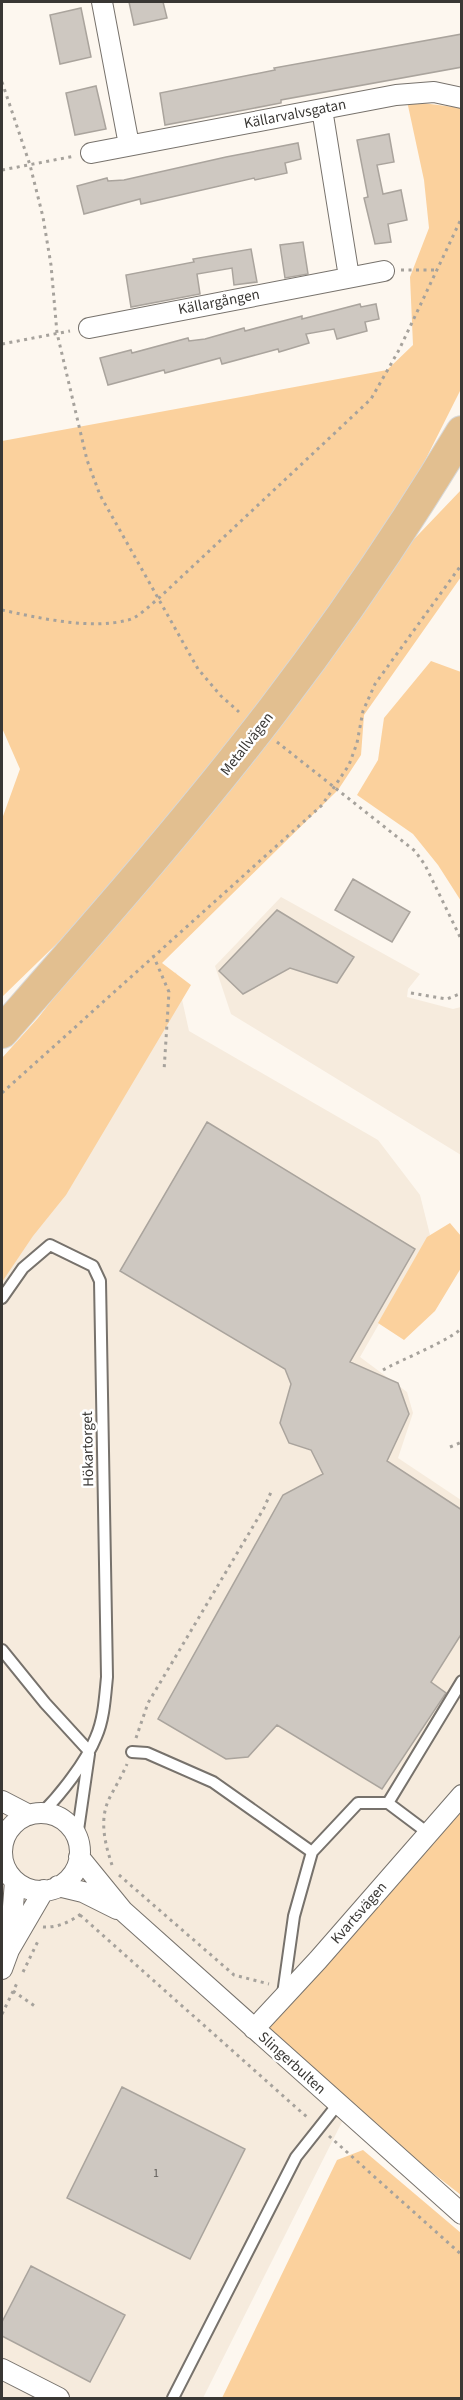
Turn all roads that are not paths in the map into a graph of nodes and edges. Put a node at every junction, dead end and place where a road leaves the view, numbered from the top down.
1 (102, 2) edge
2 (462, 98) edge
3 (322, 109) junction
4 (129, 146) junction
5 (91, 153) road end
6 (384, 271) road end
7 (349, 276) junction
8 (89, 328) road end
9 (462, 432) edge
10 (2, 1032) edge
11 (2, 1298) edge
12 (2, 1650) edge
13 (462, 1681) edge
14 (89, 1751) junction
15 (132, 1752) road end
16 (462, 1795) edge
17 (2, 1801) edge
18 (388, 1803) junction
19 (35, 1814) junction
20 (428, 1833) junction
21 (77, 1837) junction
22 (3, 1838) edge
23 (312, 1852) junction
24 (79, 1857) junction
25 (15, 1881) junction
26 (51, 1888) junction
27 (123, 1911) junction
28 (9, 1950) junction
29 (2, 1969) edge
30 (283, 1998) junction
31 (254, 2029) junction
32 (338, 2104) junction
33 (462, 2214) edge
34 (2, 2369) edge
35 (59, 2398) edge
36 (173, 2398) edge

1 - 4 street
2 - 3 street, Källarvalvsgatan
3 - 4 street, Källarvalvsgatan
3 - 7 street
4 - 5 street, Källarvalvsgatan
6 - 7 street, Källargången
7 - 8 street, Källargången
9 - 10 main road, Metallvägen
11 - 14 lane, Hökartorget
12 - 14 lane
13 - 18 lane
14 - 19 lane, Hökartorget
14 - 21 lane, Hökartorget
15 - 23 lane
16 - 20 street, Kvartsvägen
17 - 19 street
18 - 20 lane
18 - 23 lane
19 - 21 street
19 - 22 street
20 - 30 street, Kvartsvägen
21 - 24 street
22 - 25 street
23 - 30 lane
24 - 26 street
24 - 27 street, Slingerbulten
25 - 26 street
25 - 28 street
26 - 27 street, Slingerbulten
26 - 28 street
27 - 31 street, Slingerbulten
28 - 29 street
30 - 31 street, Kvartsvägen
31 - 32 street, Slingerbulten
32 - 33 street, Slingerbulten
32 - 36 lane
34 - 35 street

